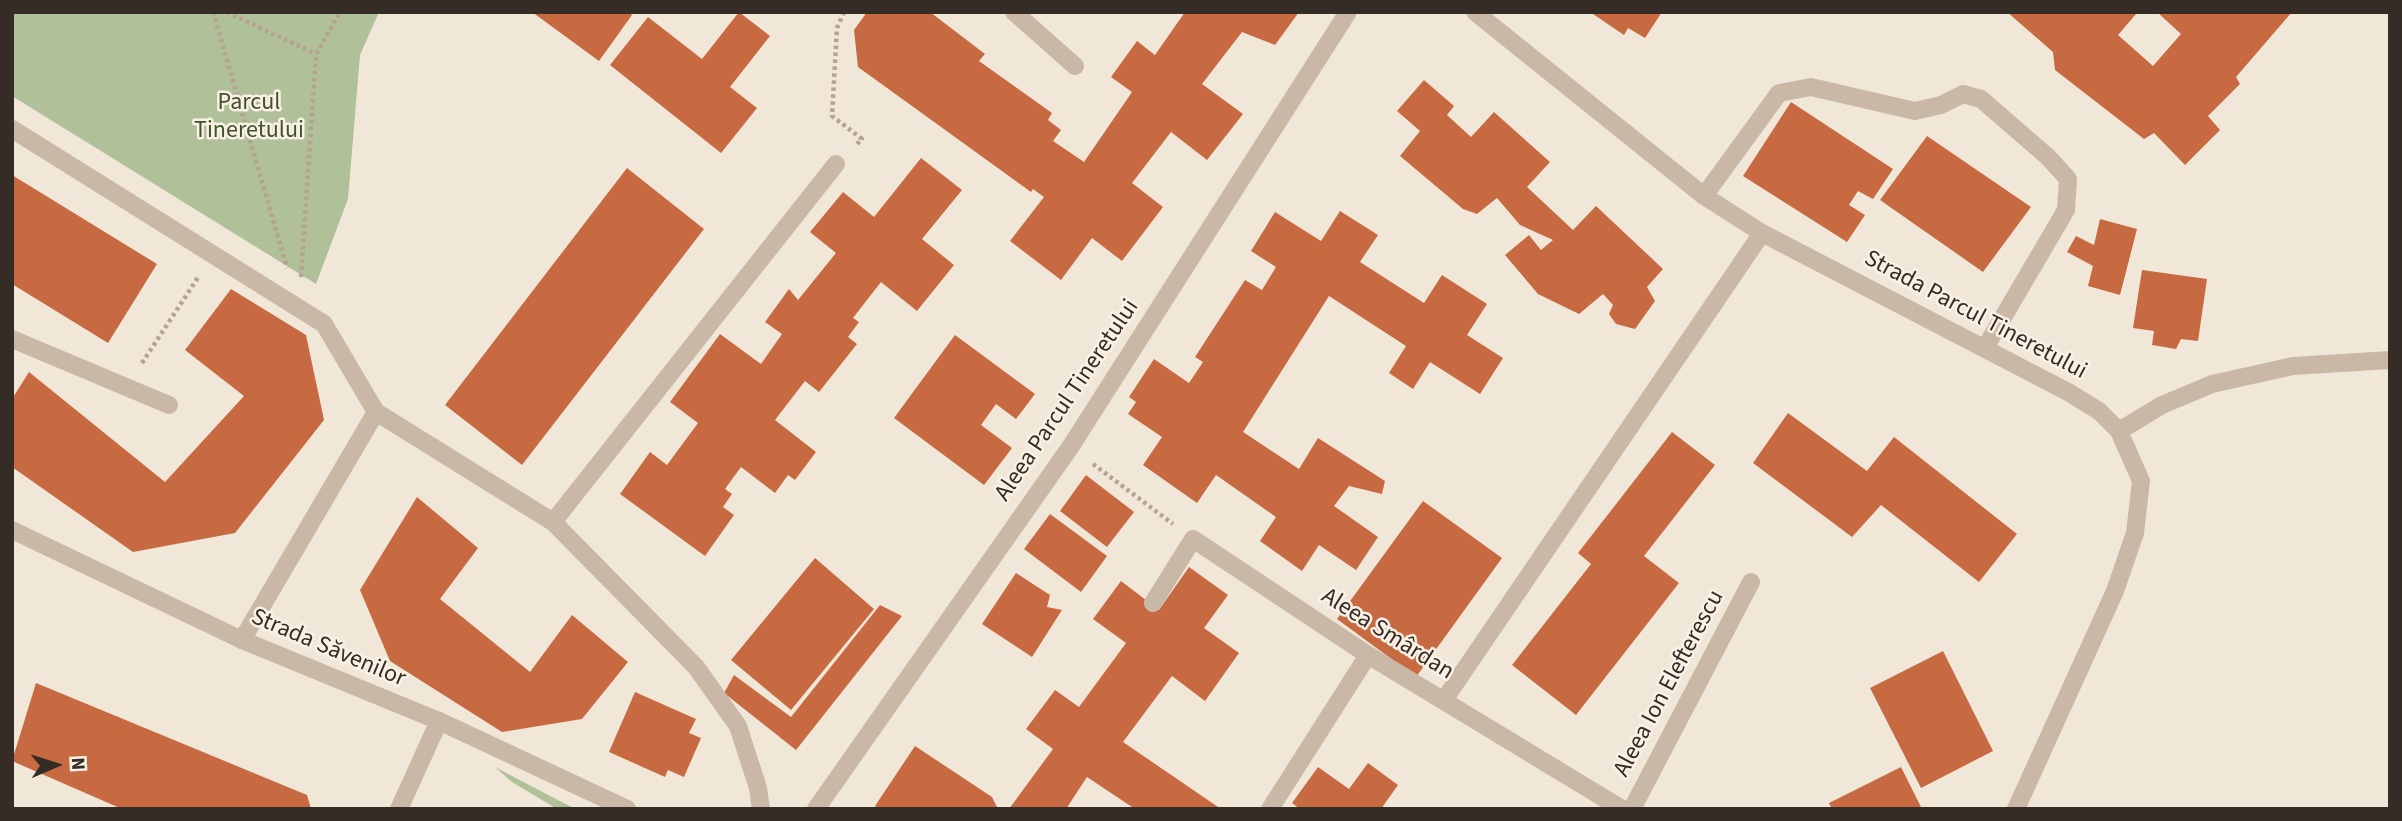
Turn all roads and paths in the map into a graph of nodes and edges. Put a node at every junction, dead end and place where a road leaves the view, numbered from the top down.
1 (213, 12) edge
2 (227, 12) edge
3 (340, 12) edge
4 (845, 12) edge
5 (1014, 12) edge
6 (1348, 12) edge
7 (1475, 12) edge
8 (316, 54) junction
9 (1075, 66) dead end
10 (12, 129) edge
11 (836, 164) joint
12 (1704, 196) junction
13 (1762, 233) junction
14 (212, 256) junction
15 (299, 309) junction
16 (12, 339) edge
17 (1985, 348) junction
18 (2390, 360) edge
19 (126, 387) junction
20 (169, 405) dead end
21 (376, 412) junction
22 (2119, 431) junction
23 (1070, 446) junction
24 (553, 522) junction
25 (12, 530) edge
26 (1193, 539) junction
27 (1751, 582) dead end
28 (1153, 603) dead end
29 (242, 640) junction
30 (1368, 655) junction
31 (1444, 700) junction
32 (439, 721) junction
33 (399, 809) edge
34 (627, 809) edge
35 (761, 809) edge
36 (816, 809) edge
37 (1270, 809) edge
38 (1622, 809) edge
39 (1632, 809) edge
40 (2016, 809) edge

1 - 15 path
2 - 8 path
3 - 8 path
4 - 11 path
5 - 9 street
6 - 23 street, Aleea Parcul Tineretului
7 - 12 street, Strada Parcul Tineretului
8 - 15 path
10 - 14 street
11 - 24 street
12 - 13 street, Strada Parcul Tineretului
12 - 17 street
13 - 17 street, Strada Parcul Tineretului
13 - 31 street
14 - 15 street
14 - 19 path
15 - 21 street
16 - 19 street
17 - 22 street, Strada Parcul Tineretului
18 - 22 street
19 - 20 street
21 - 24 street
21 - 29 street
22 - 40 street, Strada Parcul Tineretului
23 - 26 path
23 - 36 street, Aleea Parcul Tineretului
24 - 35 street
25 - 29 street, Strada Săvenilor
26 - 28 street
26 - 30 street, Aleea Smârdan
27 - 39 street, Aleea Ion Elefterescu
29 - 32 street, Strada Săvenilor
30 - 31 street, Aleea Smârdan
30 - 37 street
31 - 38 street, Aleea Smârdan
32 - 33 street
32 - 34 street, Strada Săvenilor

